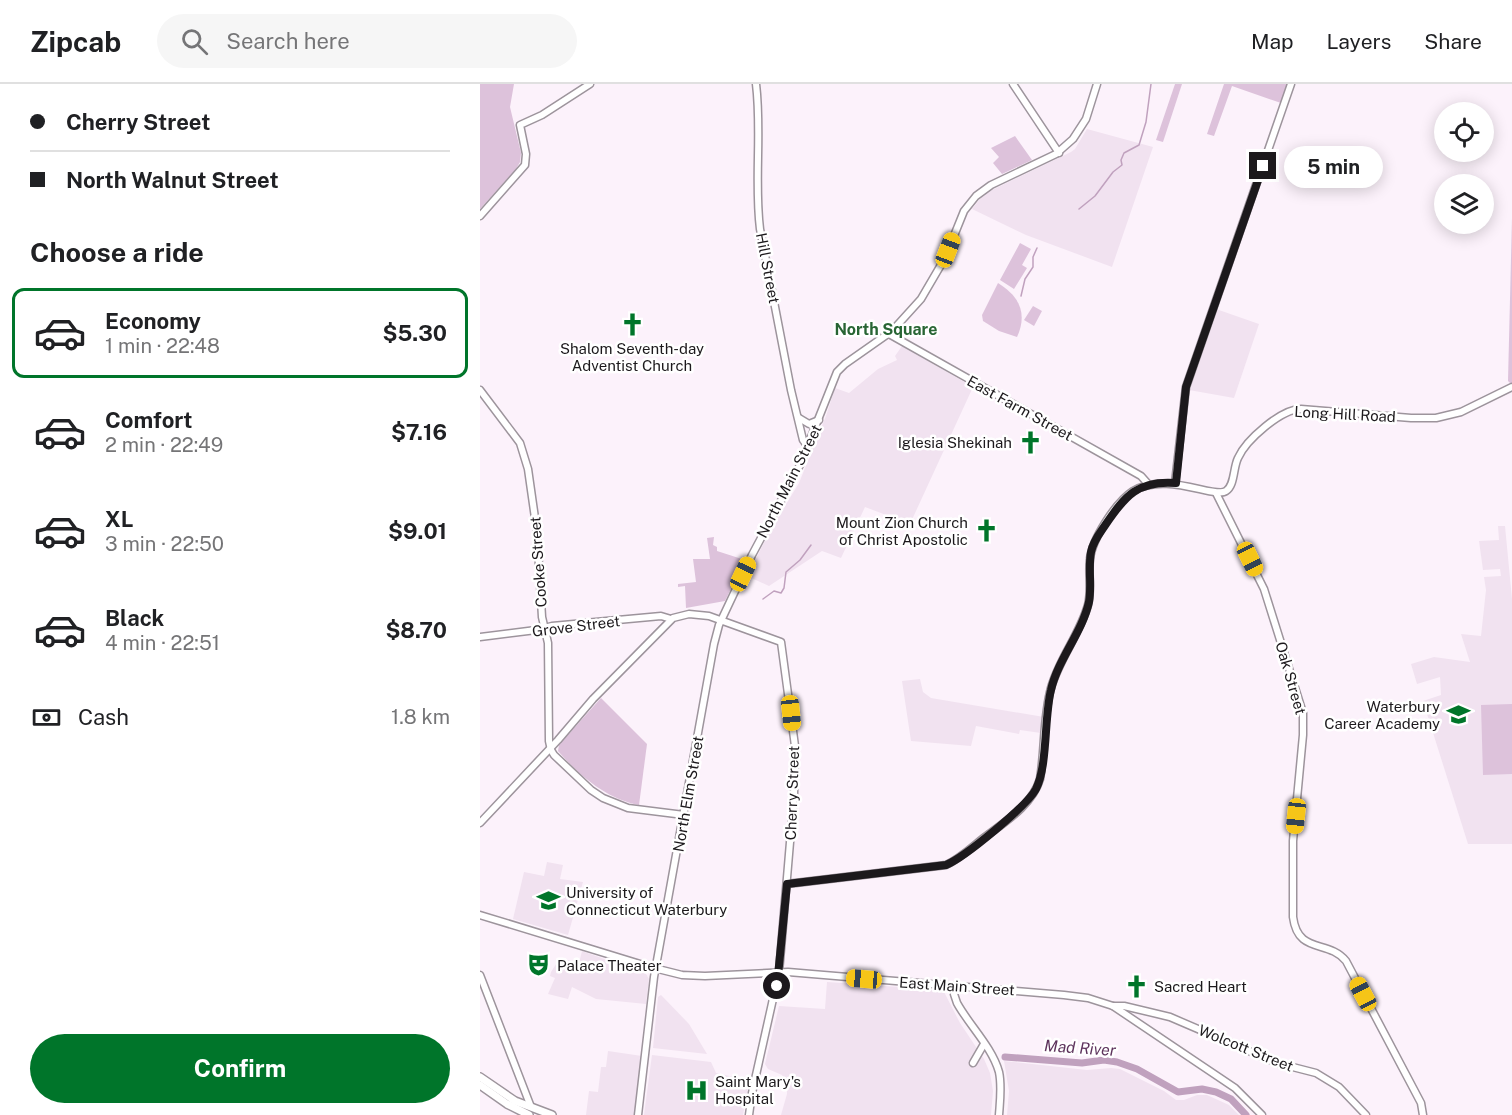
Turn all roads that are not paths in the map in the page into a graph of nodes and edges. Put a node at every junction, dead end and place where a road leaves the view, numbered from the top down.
1 (590, 84) edge
2 (756, 84) edge
3 (1013, 84) edge
4 (1097, 84) edge
5 (1291, 84) edge
6 (1059, 153) junction
7 (480, 216) edge
8 (889, 334) junction
9 (1512, 387) edge
10 (480, 390) edge
11 (799, 418) junction
12 (820, 420) junction
13 (808, 447) junction
14 (1176, 483) junction
15 (1149, 485) junction
16 (1216, 493) junction
17 (671, 620) junction
18 (720, 621) junction
19 (545, 628) junction
20 (480, 638) edge
21 (549, 726) junction
22 (565, 732) junction
23 (550, 748) junction
24 (684, 815) junction
25 (480, 823) edge
26 (787, 884) junction
27 (480, 915) edge
28 (656, 969) junction
29 (779, 972) junction
30 (480, 975) edge
31 (955, 986) junction
32 (1113, 1006) junction
33 (984, 1044) junction
34 (973, 1063) dead end
35 (480, 1077) edge
36 (480, 1085) edge
37 (531, 1112) edge
38 (552, 1115) edge
39 (638, 1115) edge
40 (749, 1115) edge
41 (999, 1115) edge
42 (1262, 1115) edge
43 (1366, 1115) edge
44 (1423, 1115) edge

1 - 7 main road
2 - 11 main road, Hill Street
3 - 6 main road
4 - 6 main road, North Main Street
5 - 14 main road
6 - 8 main road, North Main Street
8 - 12 main road, North Main Street
8 - 15 main road, East Farm Street
9 - 16 main road, Long Hill Road
10 - 19 main road, Cooke Street
11 - 12 main road
11 - 13 main road, Hill Street
12 - 13 main road, North Main Street
13 - 18 main road, North Main Street
14 - 15 main road
14 - 16 main road
15 - 26 main road
16 - 44 main road, Oak Street
17 - 18 main road
17 - 19 main road, Grove Street
17 - 22 main road
18 - 24 main road, North Elm Street
18 - 26 main road, Cherry Street
19 - 20 main road, Grove Street
19 - 21 main road, Cooke Street
21 - 22 main road
21 - 23 main road, Cooke Street
22 - 23 main road
23 - 24 main road
23 - 25 main road
24 - 28 main road, North Elm Street
26 - 29 main road, Cherry Street
27 - 28 main road, East Main Street
28 - 29 main road, East Main Street
28 - 39 main road, North Elm Street
29 - 31 main road, East Main Street
29 - 40 main road, Cherry Street
30 - 37 main road
31 - 32 main road, East Main Street
31 - 33 main road
32 - 42 main road, East Main Street
32 - 43 main road, Wolcott Street
33 - 34 main road
33 - 41 main road
35 - 37 main road
36 - 37 main road
37 - 38 main road

